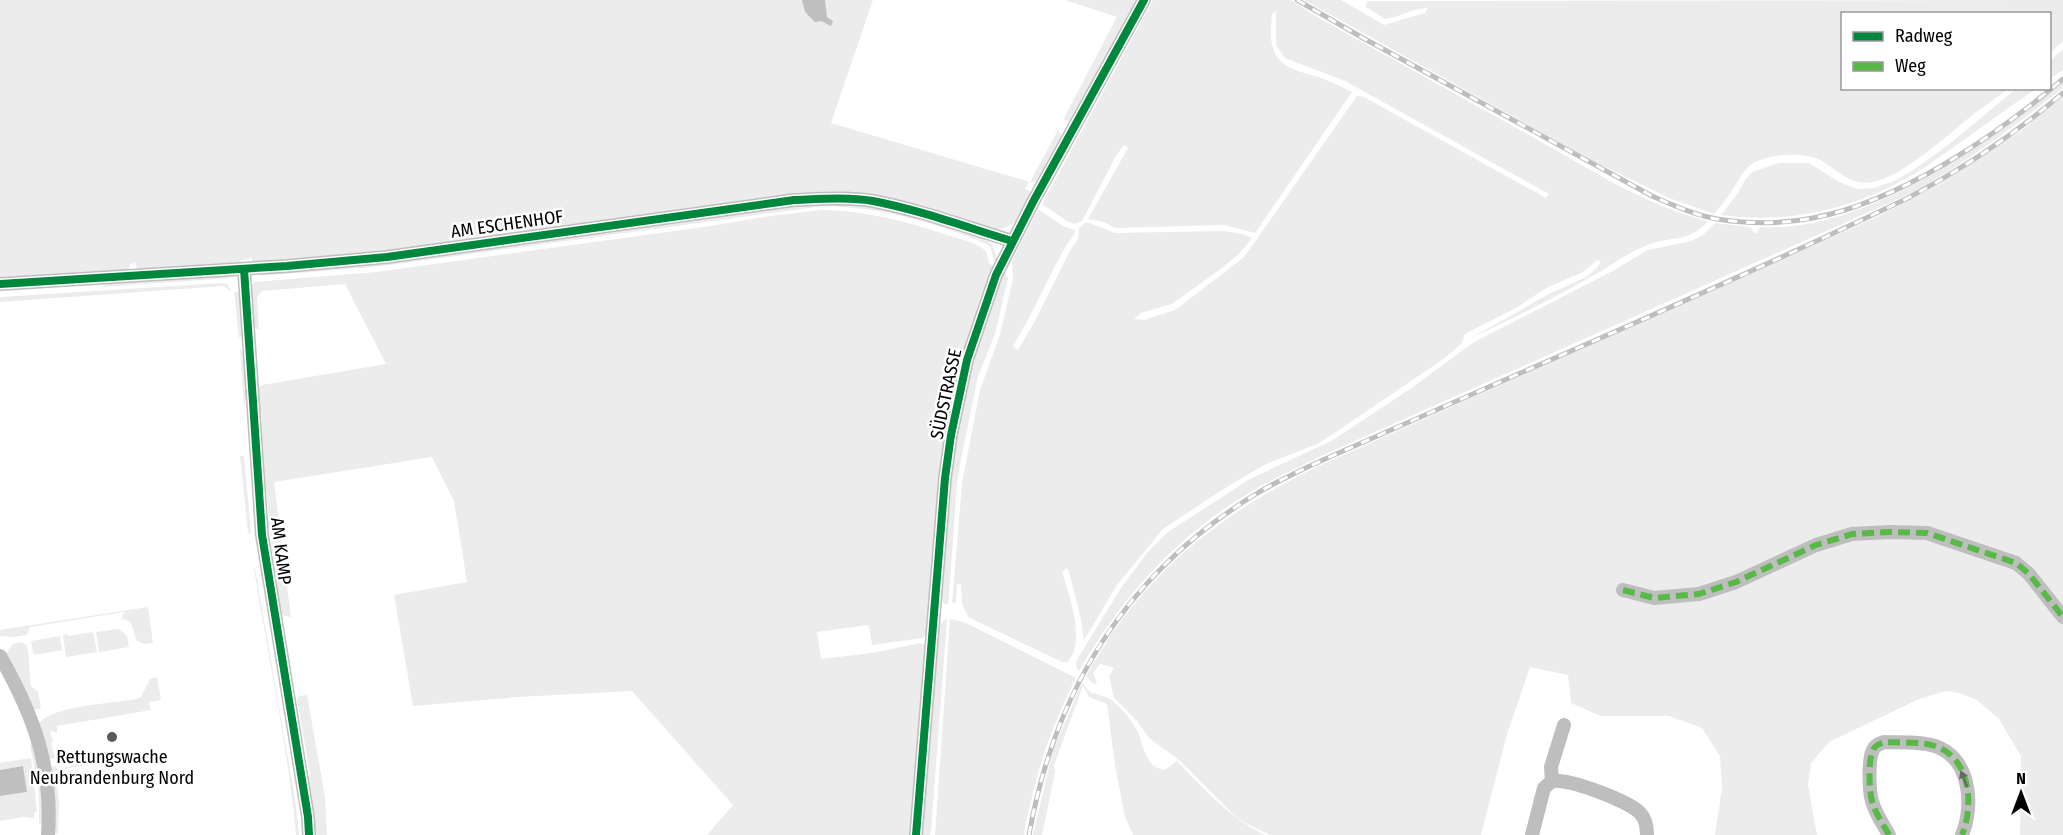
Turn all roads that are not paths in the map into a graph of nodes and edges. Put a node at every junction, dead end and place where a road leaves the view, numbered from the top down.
1 (1144, 0) edge
2 (1012, 241) junction
3 (244, 269) junction
4 (0, 284) edge
5 (1623, 590) dead end
6 (2063, 617) edge
7 (0, 656) edge
8 (1564, 725) dead end
9 (1552, 781) junction
10 (48, 835) edge
11 (309, 835) edge
12 (916, 835) edge
13 (1532, 835) edge
14 (1647, 835) edge
15 (1889, 835) edge
16 (1962, 835) edge

1 - 2 street, SÜDSTRASSE
2 - 3 street, AM ESCHENHOF
2 - 12 street, SÜDSTRASSE
3 - 4 street, AM ESCHENHOF
3 - 11 street, AM KAMP
5 - 6 street
7 - 10 street
8 - 9 street
9 - 13 street
9 - 14 street
16 -> 15 street

